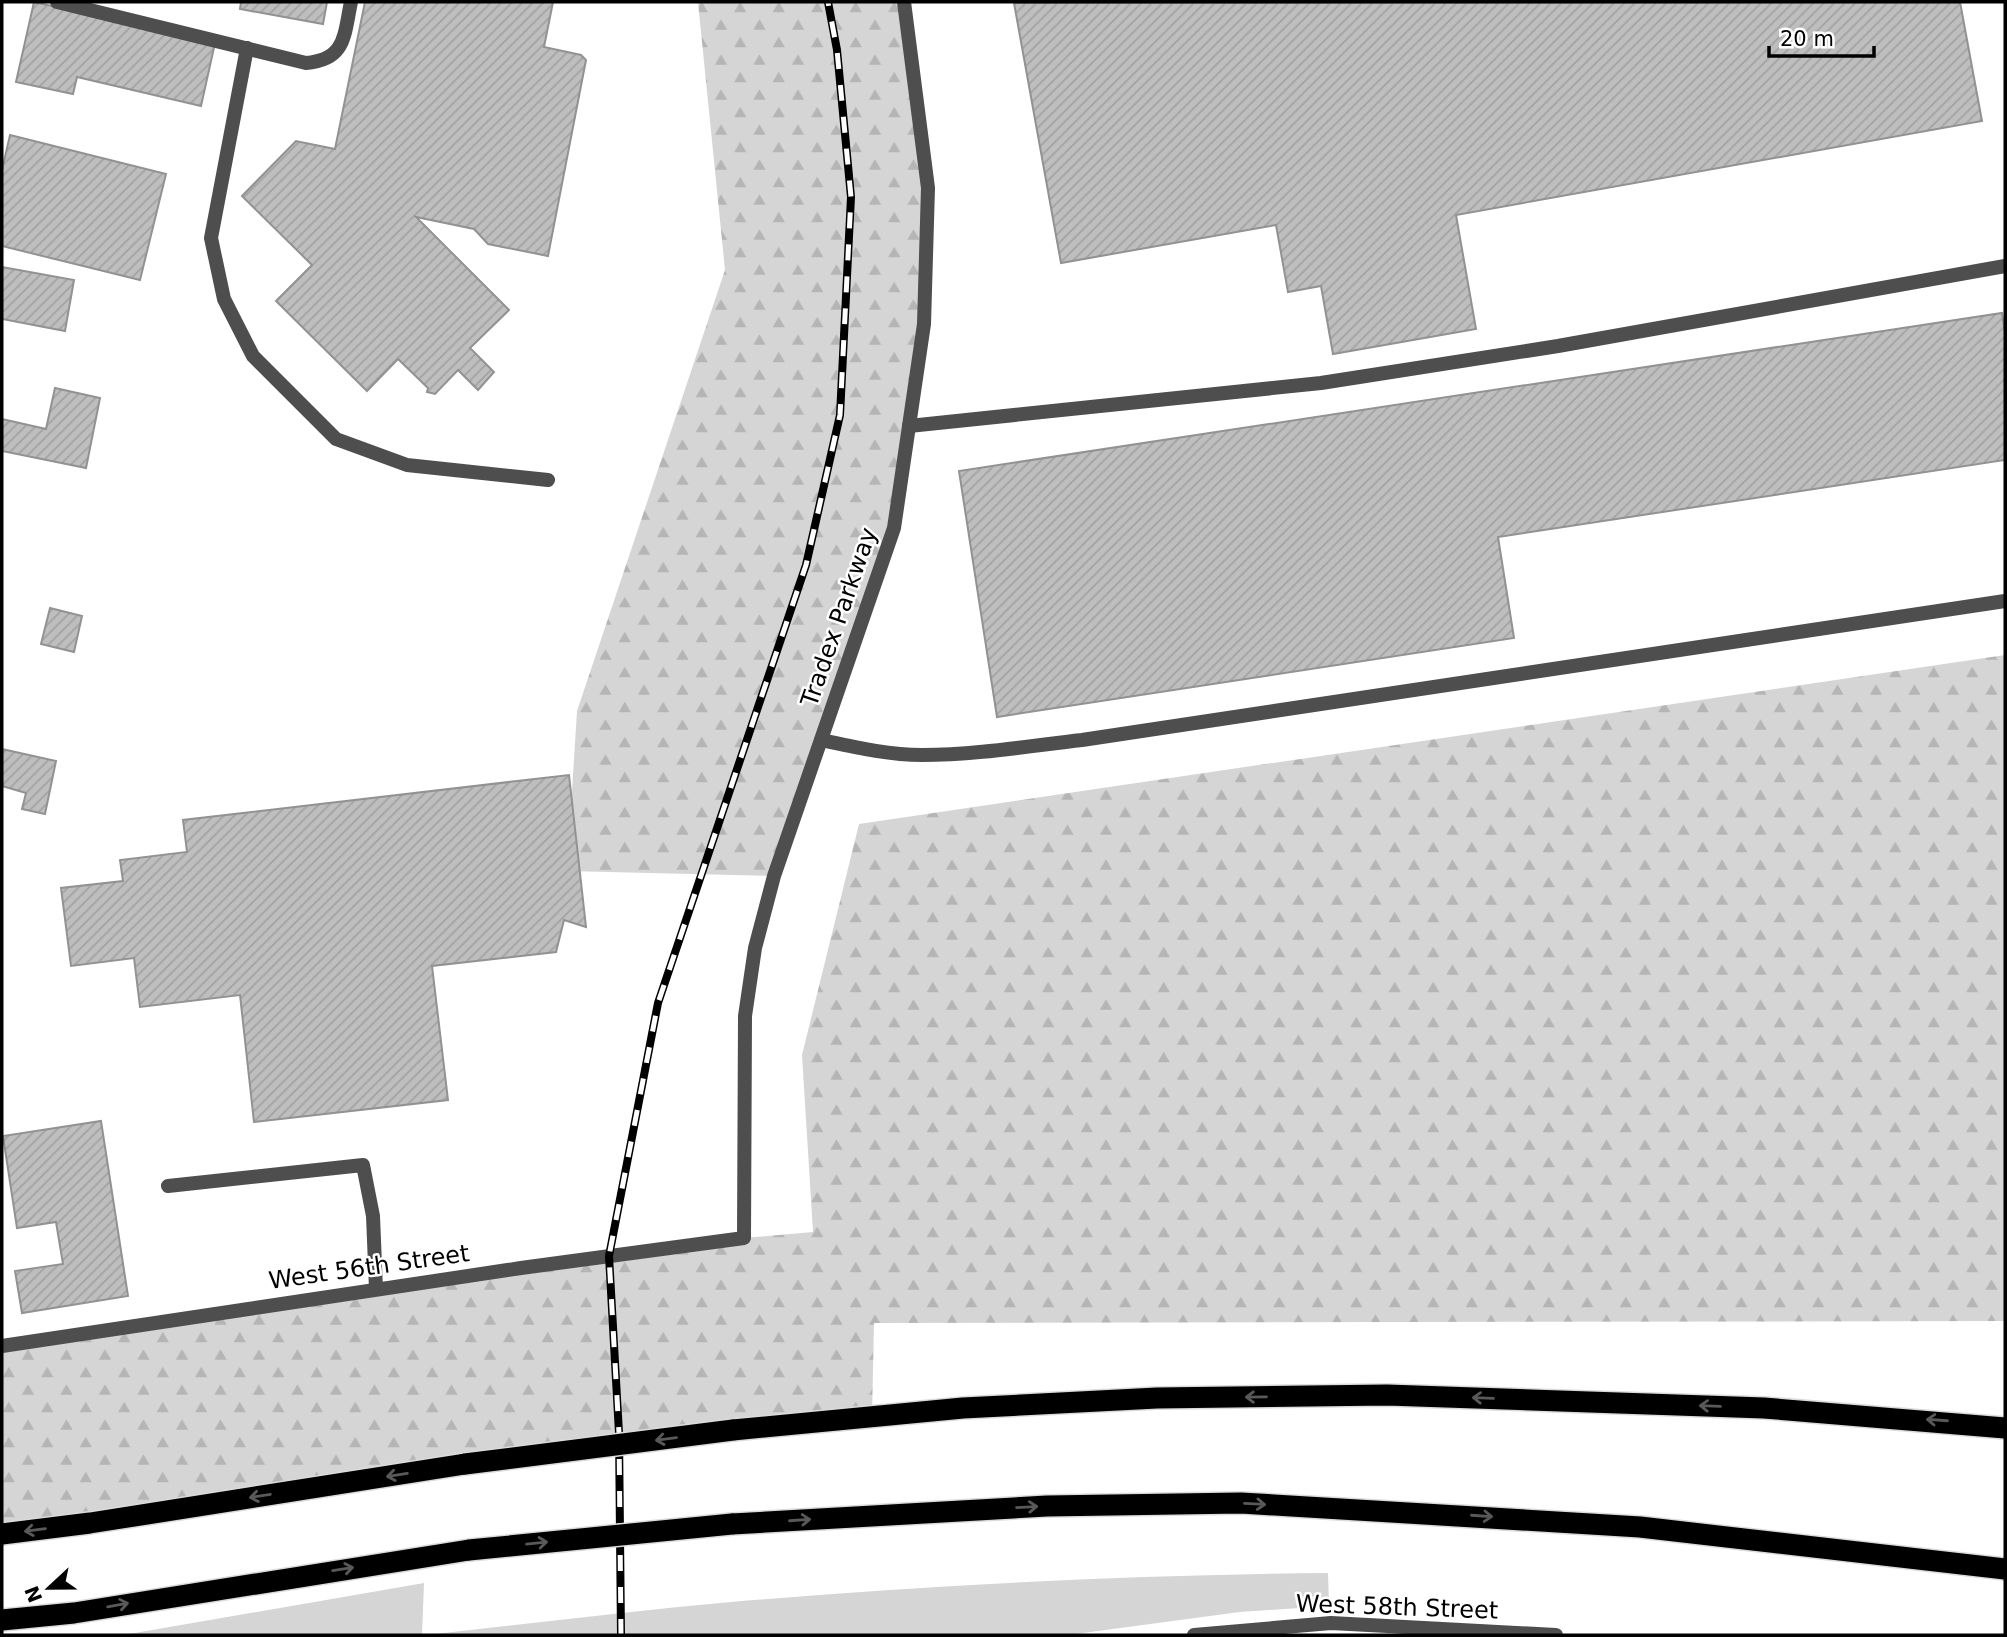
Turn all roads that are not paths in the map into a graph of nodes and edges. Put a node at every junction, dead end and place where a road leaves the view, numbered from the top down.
1 (57, 2) edge
2 (351, 2) edge
3 (904, 2) edge
4 (247, 48) junction
5 (2005, 266) edge
6 (909, 426) junction
7 (548, 480) dead end
8 (2005, 601) edge
9 (821, 740) junction
10 (168, 1186) dead end
11 (744, 1238) joint
12 (376, 1289) junction
13 (2, 1346) edge
14 (2005, 1427) edge
15 (2, 1534) edge
16 (2005, 1569) edge
17 (2, 1620) edge
18 (1194, 1635) edge
19 (1556, 1635) edge

1 - 4 street
2 - 4 street
3 - 6 street, Tradex Parkway
4 - 7 street
5 - 6 street
6 - 9 street, Tradex Parkway
8 - 9 street
9 - 11 street, Tradex Parkway
10 - 12 street
11 - 12 street, West 56th Street
12 - 13 street, West 56th Street
14 -> 15 highway, bridge
17 -> 16 highway, bridge
18 - 19 street, West 58th Street

